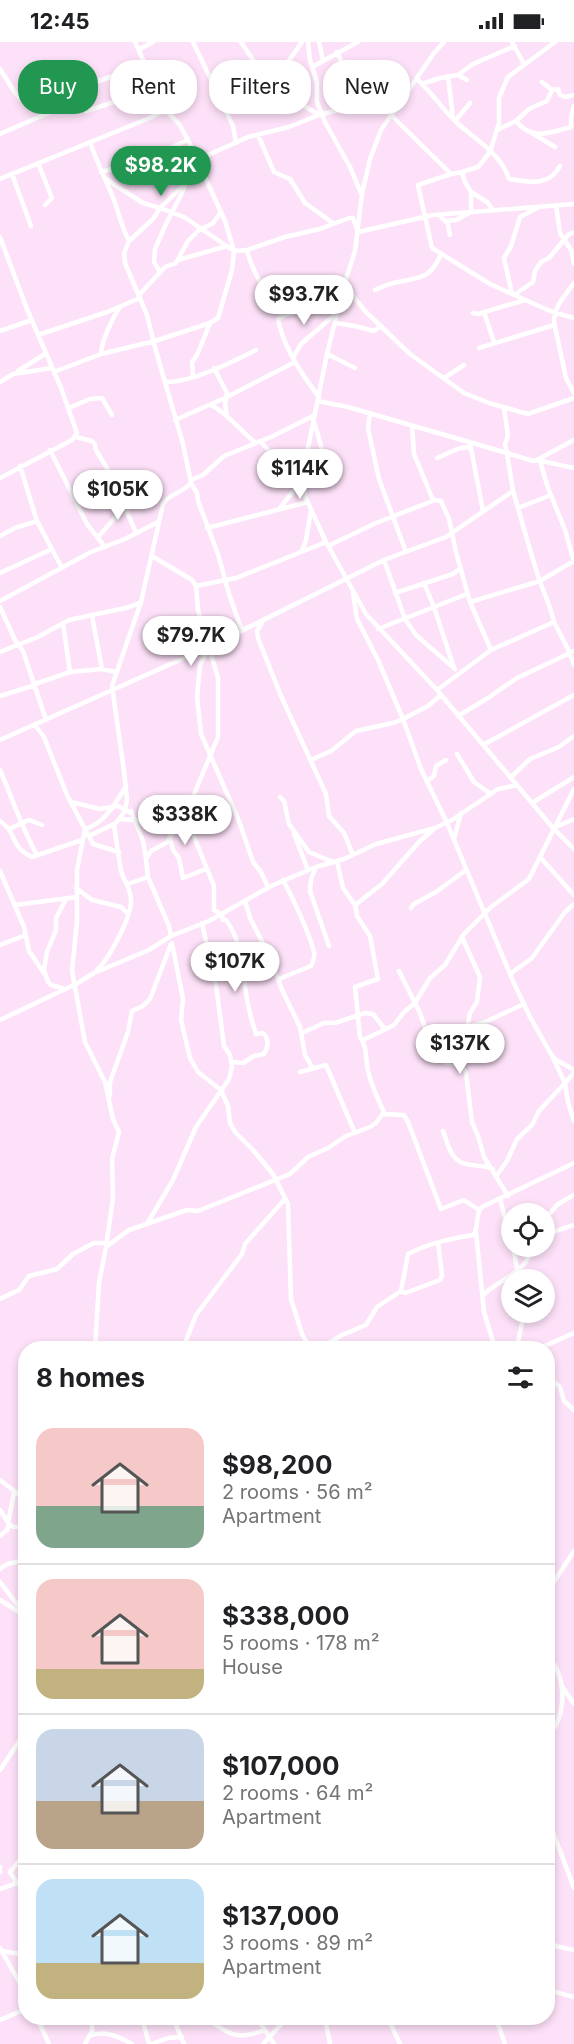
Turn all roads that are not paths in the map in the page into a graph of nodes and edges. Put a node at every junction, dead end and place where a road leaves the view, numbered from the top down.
1 (135, 42) edge
2 (153, 42) edge
3 (193, 42) edge
4 (241, 42) edge
5 (302, 42) edge
6 (308, 42) edge
7 (319, 42) edge
8 (358, 42) edge
9 (443, 42) edge
10 (555, 42) edge
11 (514, 44) edge
12 (140, 49) junction
13 (337, 52) junction
14 (145, 60) edge
15 (252, 60) edge
16 (289, 60) edge
17 (322, 60) junction
18 (524, 64) junction
19 (312, 67) junction
20 (0, 69) edge
21 (458, 75) junction
22 (448, 76) junction
23 (417, 79) junction
24 (467, 80) dead end
25 (542, 82) dead end
26 (422, 84) junction
27 (552, 90) junction
28 (574, 95) edge
29 (18, 99) edge
30 (470, 103) dead end
31 (574, 106) edge
32 (311, 109) edge
33 (47, 114) edge
34 (157, 114) edge
35 (170, 114) edge
36 (321, 114) junction
37 (392, 116) junction
38 (454, 119) junction
39 (572, 119) edge
40 (516, 121) junction
41 (496, 130) junction
42 (0, 134) edge
43 (532, 134) junction
44 (258, 135) junction
45 (188, 140) junction
46 (90, 142) junction
47 (236, 143) junction
48 (555, 147) dead end
49 (490, 152) junction
50 (197, 160) junction
51 (38, 163) junction
52 (560, 166) dead end
53 (100, 172) junction
54 (462, 172) junction
55 (12, 174) junction
56 (451, 174) junction
57 (0, 179) edge
58 (106, 179) junction
59 (186, 183) junction
60 (471, 192) junction
61 (362, 194) junction
62 (574, 204) edge
63 (45, 205) dead end
64 (556, 205) junction
65 (542, 206) junction
66 (160, 208) junction
67 (494, 210) junction
68 (171, 212) junction
69 (221, 212) junction
70 (471, 212) junction
71 (438, 214) junction
72 (426, 216) junction
73 (446, 222) junction
74 (333, 223) junction
75 (30, 226) dead end
76 (201, 229) junction
77 (358, 232) junction
78 (574, 232) edge
79 (450, 235) dead end
80 (0, 237) edge
81 (565, 240) junction
82 (129, 241) junction
83 (227, 246) junction
84 (247, 250) junction
85 (234, 251) junction
86 (441, 254) junction
87 (177, 261) junction
88 (574, 264) edge
89 (160, 272) junction
90 (574, 283) edge
91 (343, 288) junction
92 (375, 290) dead end
93 (513, 295) junction
94 (139, 297) junction
95 (525, 300) junction
96 (121, 306) junction
97 (338, 312) junction
98 (484, 312) junction
99 (473, 313) dead end
100 (554, 313) junction
101 (282, 316) junction
102 (574, 318) edge
103 (32, 320) junction
104 (210, 323) junction
105 (335, 323) junction
106 (554, 325) junction
107 (381, 326) junction
108 (0, 331) edge
109 (38, 335) junction
110 (155, 340) junction
111 (494, 342) junction
112 (479, 348) dead end
113 (256, 350) dead end
114 (45, 354) junction
115 (101, 354) junction
116 (327, 354) junction
117 (294, 360) junction
118 (464, 365) dead end
119 (214, 368) junction
120 (355, 368) dead end
121 (53, 370) junction
122 (12, 374) junction
123 (194, 376) junction
124 (444, 378) junction
125 (0, 382) edge
126 (165, 382) junction
127 (574, 393) edge
128 (227, 398) junction
129 (574, 398) edge
130 (319, 399) junction
131 (211, 405) junction
132 (69, 408) junction
133 (504, 408) junction
134 (370, 413) junction
135 (112, 415) dead end
136 (228, 417) junction
137 (314, 417) junction
138 (175, 420) junction
139 (412, 426) junction
140 (76, 437) junction
141 (574, 440) edge
142 (258, 442) junction
143 (470, 445) junction
144 (51, 450) junction
145 (554, 452) junction
146 (507, 453) junction
147 (437, 458) dead end
148 (539, 460) junction
149 (557, 465) junction
150 (20, 466) junction
151 (574, 468) edge
152 (0, 478) edge
153 (112, 478) junction
154 (334, 478) dead end
155 (298, 479) junction
156 (191, 482) junction
157 (304, 483) junction
158 (513, 491) junction
159 (551, 495) junction
160 (74, 498) junction
161 (122, 500) junction
162 (433, 500) junction
163 (308, 502) junction
164 (280, 508) junction
165 (518, 508) junction
166 (311, 510) junction
167 (483, 511) junction
168 (394, 516) junction
169 (37, 521) junction
170 (158, 522) junction
171 (207, 528) junction
172 (136, 533) junction
173 (452, 534) junction
174 (0, 536) edge
175 (98, 537) junction
176 (327, 544) junction
177 (105, 547) junction
178 (52, 549) junction
179 (302, 550) junction
180 (406, 552) junction
181 (152, 556) junction
182 (384, 560) junction
183 (574, 561) edge
184 (62, 568) junction
185 (461, 568) junction
186 (0, 573) edge
187 (348, 579) junction
188 (226, 580) junction
189 (540, 581) junction
190 (424, 583) junction
191 (196, 586) junction
192 (352, 591) junction
193 (395, 593) junction
194 (467, 594) junction
195 (0, 601) edge
196 (141, 602) junction
197 (470, 602) junction
198 (0, 607) edge
199 (434, 607) junction
200 (92, 616) junction
201 (405, 619) junction
202 (264, 620) junction
203 (554, 622) junction
204 (63, 623) junction
205 (378, 629) junction
206 (242, 631) junction
207 (20, 644) junction
208 (209, 647) junction
209 (491, 650) junction
210 (0, 652) edge
211 (572, 652) edge
212 (574, 664) edge
213 (102, 669) junction
214 (455, 669) junction
215 (70, 672) junction
216 (116, 672) junction
217 (456, 676) junction
218 (35, 684) junction
219 (112, 691) junction
220 (439, 693) junction
221 (574, 695) edge
222 (0, 696) edge
223 (458, 716) junction
224 (403, 719) junction
225 (46, 720) junction
226 (35, 725) junction
227 (574, 736) edge
228 (1, 738) edge
229 (483, 745) junction
230 (457, 754) dead end
231 (210, 757) junction
232 (446, 759) dead end
233 (311, 760) junction
234 (0, 770) edge
235 (511, 777) junction
236 (574, 777) edge
237 (427, 781) junction
238 (517, 785) junction
239 (126, 786) junction
240 (574, 789) edge
241 (491, 794) junction
242 (280, 797) dead end
243 (127, 799) junction
244 (71, 802) junction
245 (532, 803) junction
246 (114, 806) junction
247 (125, 809) junction
248 (131, 813) junction
249 (461, 813) junction
250 (170, 816) junction
251 (184, 818) junction
252 (120, 819) junction
253 (574, 819) edge
254 (134, 820) junction
255 (0, 821) edge
256 (23, 823) junction
257 (447, 823) junction
258 (114, 824) junction
259 (42, 825) dead end
260 (435, 828) junction
261 (553, 828) junction
262 (9, 829) junction
263 (85, 829) junction
264 (294, 833) junction
265 (88, 836) junction
266 (170, 839) junction
267 (454, 839) junction
268 (82, 840) junction
269 (574, 849) edge
270 (119, 852) junction
271 (37, 855) junction
272 (353, 855) junction
273 (540, 857) junction
274 (146, 859) junction
275 (335, 862) junction
276 (316, 867) junction
277 (206, 869) junction
278 (308, 870) junction
279 (466, 870) junction
280 (0, 871) edge
281 (148, 877) junction
282 (283, 880) junction
283 (128, 884) junction
284 (268, 887) junction
285 (76, 888) junction
286 (574, 895) edge
287 (76, 897) junction
288 (66, 899) junction
289 (245, 901) junction
290 (15, 904) junction
291 (574, 904) edge
292 (355, 905) junction
293 (411, 908) dead end
294 (127, 913) junction
295 (222, 915) junction
296 (485, 915) junction
297 (202, 923) junction
298 (26, 935) junction
299 (171, 936) junction
300 (462, 937) junction
301 (172, 943) junction
302 (0, 945) edge
303 (328, 946) dead end
304 (399, 971) dead end
305 (44, 973) junction
306 (94, 973) junction
307 (510, 974) junction
308 (279, 979) junction
309 (76, 984) junction
310 (65, 989) junction
311 (415, 1003) junction
312 (524, 1004) junction
313 (358, 1016) junction
314 (0, 1020) edge
315 (468, 1027) junction
316 (384, 1028) junction
317 (302, 1033) junction
318 (363, 1040) junction
319 (477, 1053) dead end
320 (551, 1054) junction
321 (232, 1062) junction
322 (460, 1063) junction
323 (312, 1067) junction
324 (574, 1071) edge
325 (300, 1072) dead end
326 (565, 1083) junction
327 (221, 1090) junction
328 (110, 1103) junction
329 (383, 1114) junction
330 (574, 1119) edge
331 (443, 1131) dead end
332 (355, 1133) junction
333 (574, 1163) edge
334 (493, 1169) junction
335 (497, 1175) junction
336 (276, 1181) junction
337 (574, 1195) edge
338 (508, 1196) junction
339 (285, 1199) junction
340 (500, 1199) junction
341 (501, 1203) edge
342 (555, 1207) edge
343 (479, 1210) junction
344 (147, 1225) junction
345 (574, 1225) edge
346 (555, 1231) edge
347 (476, 1232) junction
348 (438, 1242) junction
349 (107, 1245) junction
350 (530, 1257) edge
351 (521, 1269) edge
352 (501, 1281) edge
353 (400, 1291) junction
354 (483, 1295) junction
355 (0, 1299) edge
356 (522, 1323) edge
357 (574, 1333) edge
358 (95, 1341) edge
359 (186, 1341) edge
360 (306, 1341) edge
361 (332, 1341) edge
362 (493, 1341) edge
363 (518, 1341) edge
364 (555, 1341) edge
365 (555, 1383) edge
366 (573, 1407) edge
367 (0, 1480) edge
368 (15, 1493) junction
369 (18, 1495) edge
370 (0, 1510) edge
371 (8, 1523) junction
372 (18, 1527) edge
373 (0, 1536) edge
374 (574, 1551) edge
375 (18, 1562) edge
376 (0, 1569) edge
377 (555, 1581) edge
378 (0, 1582) edge
379 (0, 1600) edge
380 (18, 1604) edge
381 (18, 1612) edge
382 (555, 1668) edge
383 (562, 1686) junction
384 (574, 1704) edge
385 (555, 1728) edge
386 (18, 1745) edge
387 (0, 1770) edge
388 (555, 1838) edge
389 (18, 1862) edge
390 (0, 1867) edge
391 (0, 1872) edge
392 (18, 1882) edge
393 (18, 1883) edge
394 (574, 1888) edge
395 (0, 1889) edge
396 (555, 1945) edge
397 (1, 1949) edge
398 (574, 1950) edge
399 (18, 1953) edge
400 (18, 1980) edge
401 (555, 1992) edge
402 (574, 1997) edge
403 (18, 2012) edge
404 (0, 2020) edge
405 (40, 2025) edge
406 (92, 2025) edge
407 (144, 2025) edge
408 (176, 2025) edge
409 (217, 2025) edge
410 (262, 2025) edge
411 (281, 2025) edge
412 (326, 2025) edge
413 (391, 2025) edge
414 (498, 2025) edge
415 (265, 2030) junction
416 (89, 2036) junction
417 (182, 2037) junction
418 (270, 2037) junction
419 (49, 2044) edge
420 (85, 2044) edge
421 (132, 2044) edge
422 (150, 2044) edge
423 (184, 2044) edge
424 (264, 2044) edge
425 (274, 2044) edge
426 (330, 2044) edge
427 (400, 2044) edge
428 (505, 2044) edge

1 - 12 street
2 - 12 street
3 - 47 street
4 - 15 street
5 - 16 street
6 - 19 street
7 - 17 street
8 - 13 street
9 - 23 street
10 - 18 street
11 - 18 street
11 - 21 street
12 - 14 street
13 - 17 street
13 - 36 street
17 - 19 street
18 - 41 street
19 - 36 street
20 - 29 street
21 - 22 street
21 - 24 street
22 - 26 street
22 - 38 street
23 - 26 street
23 - 37 street
25 - 27 street
26 - 38 street
27 - 28 street
27 - 40 street
30 - 38 street
31 - 39 street
32 - 36 street
33 - 42 street
34 - 46 street
35 - 45 street
36 - 44 street
36 - 61 street
37 - 56 street
37 - 61 street
38 - 49 street
39 - 43 street
40 - 41 street
40 - 43 street
41 - 49 street
43 - 48 street
44 - 47 street
44 - 74 street
45 - 50 street
45 - 53 street
46 - 51 street
46 - 53 street
47 - 50 street
49 - 52 street
49 - 54 street
50 - 59 street
50 - 69 street
51 - 55 street
51 - 63 street
53 - 58 street
54 - 56 street
54 - 60 street
55 - 57 street
55 - 75 street
56 - 72 street
58 - 66 street
58 - 82 street
59 - 66 street
59 - 68 street
60 - 67 street
60 - 70 street
61 - 77 street
62 - 64 street
64 - 65 street
64 - 81 street
65 - 67 street
65 - 93 street
66 - 68 street
66 - 82 street
67 - 70 street
68 - 76 street
68 - 89 street
69 - 76 street
69 - 85 street
70 - 71 street
70 - 73 street
71 - 72 street
71 - 73 street
72 - 77 street
72 - 86 street
73 - 79 street
74 - 77 street
74 - 84 street
76 - 83 street
76 - 87 street
77 - 91 street
78 - 81 street
80 - 103 street
81 - 88 street
81 - 93 street
82 - 94 street
83 - 85 street
83 - 87 street
84 - 85 street
84 - 101 street
85 - 104 street
86 - 92 street
86 - 93 street
87 - 89 street
89 - 94 street
90 - 100 street
91 - 97 street
91 - 101 street
91 - 107 street
93 - 95 street
94 - 96 street
94 - 110 street
95 - 98 street
95 - 100 street
96 - 109 street
96 - 115 street
97 - 105 street
97 - 117 street
98 - 99 street
98 - 111 street
100 - 102 street
100 - 106 street
101 - 117 street
103 - 108 street
103 - 109 street
104 - 110 street
104 - 123 street
105 - 107 street
105 - 116 street
106 - 111 street
106 - 127 street
107 - 124 street
109 - 114 street
110 - 115 street
110 - 126 street
111 - 112 street
113 - 119 street
114 - 121 street
114 - 122 street
115 - 121 street
116 - 120 street
116 - 130 street
117 - 128 street
117 - 130 street
118 - 124 street
119 - 123 street
119 - 128 street
121 - 122 street
121 - 132 street
122 - 125 street
123 - 126 street
124 - 133 street
126 - 138 street
128 - 131 street
128 - 136 street
129 - 133 street
130 - 134 street
130 - 137 street
131 - 136 street
131 - 138 street
132 - 135 street
132 - 140 street
133 - 146 street
134 - 139 street
134 - 168 street
136 - 142 street
137 - 142 street
137 - 154 street
137 - 157 street
138 - 156 street
139 - 143 street
139 - 162 street
140 - 144 street
140 - 153 street
141 - 145 street
142 - 155 street
142 - 156 street
143 - 146 street
143 - 147 street
143 - 167 street
144 - 150 street
144 - 160 street
145 - 148 street
145 - 149 street
146 - 148 street
146 - 158 street
148 - 149 street
148 - 159 street
149 - 151 street
150 - 152 street
150 - 169 street
153 - 160 street
153 - 161 street
155 - 157 street
155 - 164 street
156 - 170 street
156 - 171 street
157 - 163 street
158 - 165 street
158 - 167 street
159 - 165 street
159 - 183 street
160 - 175 street
161 - 172 street
161 - 175 street
162 - 168 street
162 - 173 street
163 - 164 street
163 - 166 street
164 - 171 street
165 - 189 street
166 - 176 street
166 - 179 street
167 - 173 street
168 - 176 street
168 - 180 street
169 - 174 street
169 - 178 street
170 - 172 street
170 - 181 street
171 - 188 street
172 - 177 street
173 - 180 street
173 - 185 street
175 - 177 street
176 - 179 street
176 - 187 street
177 - 184 street
178 - 184 street
178 - 186 street
179 - 188 street
180 - 182 street
181 - 191 street
181 - 196 street
182 - 187 street
182 - 193 street
183 - 189 street
184 - 195 street
185 - 190 street
185 - 194 street
187 - 192 street
187 - 202 street
188 - 191 street
188 - 206 street
189 - 197 street
189 - 203 street
190 - 193 street
190 - 199 street
191 - 208 street
192 - 205 street
192 - 224 street
193 - 201 street
194 - 197 street
194 - 199 street
196 - 200 street
196 - 216 street
197 - 209 street
198 - 207 street
199 - 201 street
199 - 214 street
200 - 204 street
200 - 213 street
201 - 205 street
201 - 214 street
202 - 206 street
202 - 233 street
203 - 209 street
203 - 211 street
204 - 207 street
204 - 215 street
205 - 220 street
206 - 208 street
207 - 210 street
207 - 218 street
208 - 219 street
208 - 231 street
208 - 231 street
209 - 217 street
211 - 212 street
211 - 223 street
213 - 215 street
213 - 216 street
214 - 217 street
215 - 218 street
216 - 219 street
217 - 220 street
218 - 222 street
218 - 225 street
219 - 225 street
219 - 239 street
220 - 223 street
220 - 224 street
221 - 229 street
223 - 229 street
224 - 233 street
224 - 237 street
225 - 226 street
226 - 228 street
226 - 244 street
227 - 235 street
229 - 235 street
230 - 241 street
231 - 251 street
231 - 284 street
232 - 237 street
233 - 272 street
234 - 256 street
235 - 238 street
236 - 245 street
237 - 257 street
238 - 241 street
238 - 245 street
239 - 243 street
239 - 246 street
240 - 261 street
241 - 249 street
242 - 264 street
243 - 247 street
243 - 248 street
244 - 246 street
244 - 263 street
245 - 261 street
246 - 247 street
246 - 263 street
247 - 248 street
247 - 252 street
248 - 254 street
249 - 257 street
249 - 267 street
250 - 251 street
250 - 254 street
250 - 266 street
251 - 266 street
251 - 277 street
252 - 254 street
252 - 258 street
253 - 261 street
254 - 274 street
255 - 262 street
256 - 259 street
256 - 262 street
256 - 271 street
257 - 260 street
257 - 267 street
258 - 265 street
258 - 270 street
260 - 272 street
260 - 292 street
261 - 269 street
261 - 273 street
262 - 271 street
263 - 265 street
263 - 268 street
264 - 275 street
264 - 278 street
265 - 270 street
266 - 274 street
266 - 277 street
267 - 279 street
268 - 271 street
268 - 285 street
270 - 283 street
272 - 275 street
273 - 286 street
273 - 296 street
274 - 281 street
275 - 276 street
275 - 292 street
276 - 278 street
276 - 303 street
277 - 295 street
278 - 282 street
279 - 293 street
279 - 296 street
280 - 290 street
281 - 283 street
281 - 299 street
282 - 284 street
282 - 308 street
283 - 294 street
284 - 289 street
285 - 287 street
285 - 294 street
287 - 288 street
287 - 309 street
288 - 290 street
288 - 305 street
289 - 295 street
289 - 308 street
290 - 298 street
291 - 307 street
292 - 313 street
294 - 306 street
295 - 297 street
295 - 321 street
296 - 300 street
296 - 307 street
297 - 299 street
297 - 321 street
298 - 302 street
298 - 305 street
299 - 301 street
299 - 306 street
300 - 311 street
300 - 315 street
301 - 327 street
301 - 328 street
304 - 311 street
305 - 310 street
306 - 309 street
307 - 312 street
308 - 317 street
309 - 310 street
309 - 328 street
310 - 314 street
311 - 316 street
311 - 322 street
312 - 315 street
312 - 320 street
313 - 316 street
313 - 317 street
313 - 318 street
315 - 322 street
316 - 318 street
317 - 323 street
318 - 329 street
319 - 322 street
320 - 324 street
320 - 326 street
321 - 327 street
322 - 334 street
323 - 325 street
323 - 332 street
324 - 326 street
326 - 330 street
326 - 335 street
327 - 336 street
327 - 344 street
328 - 349 street
329 - 332 street
329 - 343 street
331 - 334 street
332 - 336 street
333 - 338 street
334 - 335 street
335 - 338 street
336 - 339 street
336 - 344 street
337 - 342 street
338 - 340 street
339 - 359 street
339 - 360 street
340 - 341 street
340 - 343 street
343 - 347 street
344 - 349 street
345 - 346 street
347 - 348 street
347 - 354 street
348 - 353 street
348 - 353 street
349 - 355 street
349 - 358 street
350 - 351 street
352 - 354 street
353 - 361 street
354 - 362 street
356 - 363 street
357 - 364 street
365 - 366 street
367 - 368 street
368 - 369 street
368 - 371 street
370 - 371 street
371 - 372 street
371 - 373 street
374 - 377 street
375 - 376 street
378 - 380 street
379 - 381 street
382 - 383 street
383 - 384 street
383 - 385 street
386 - 387 street
388 - 394 street
389 - 392 street
390 - 391 street
393 - 395 street
396 - 398 street
397 - 399 street
397 - 400 street
401 - 402 street
403 - 404 street
405 - 419 street
406 - 416 street
407 - 422 street
408 - 417 street
409 - 415 street
410 - 415 street
411 - 418 street
412 - 426 street
413 - 427 street
414 - 428 street
415 - 418 street
416 - 420 street
416 - 421 street
417 - 422 street
417 - 423 street
418 - 424 street
418 - 425 street

